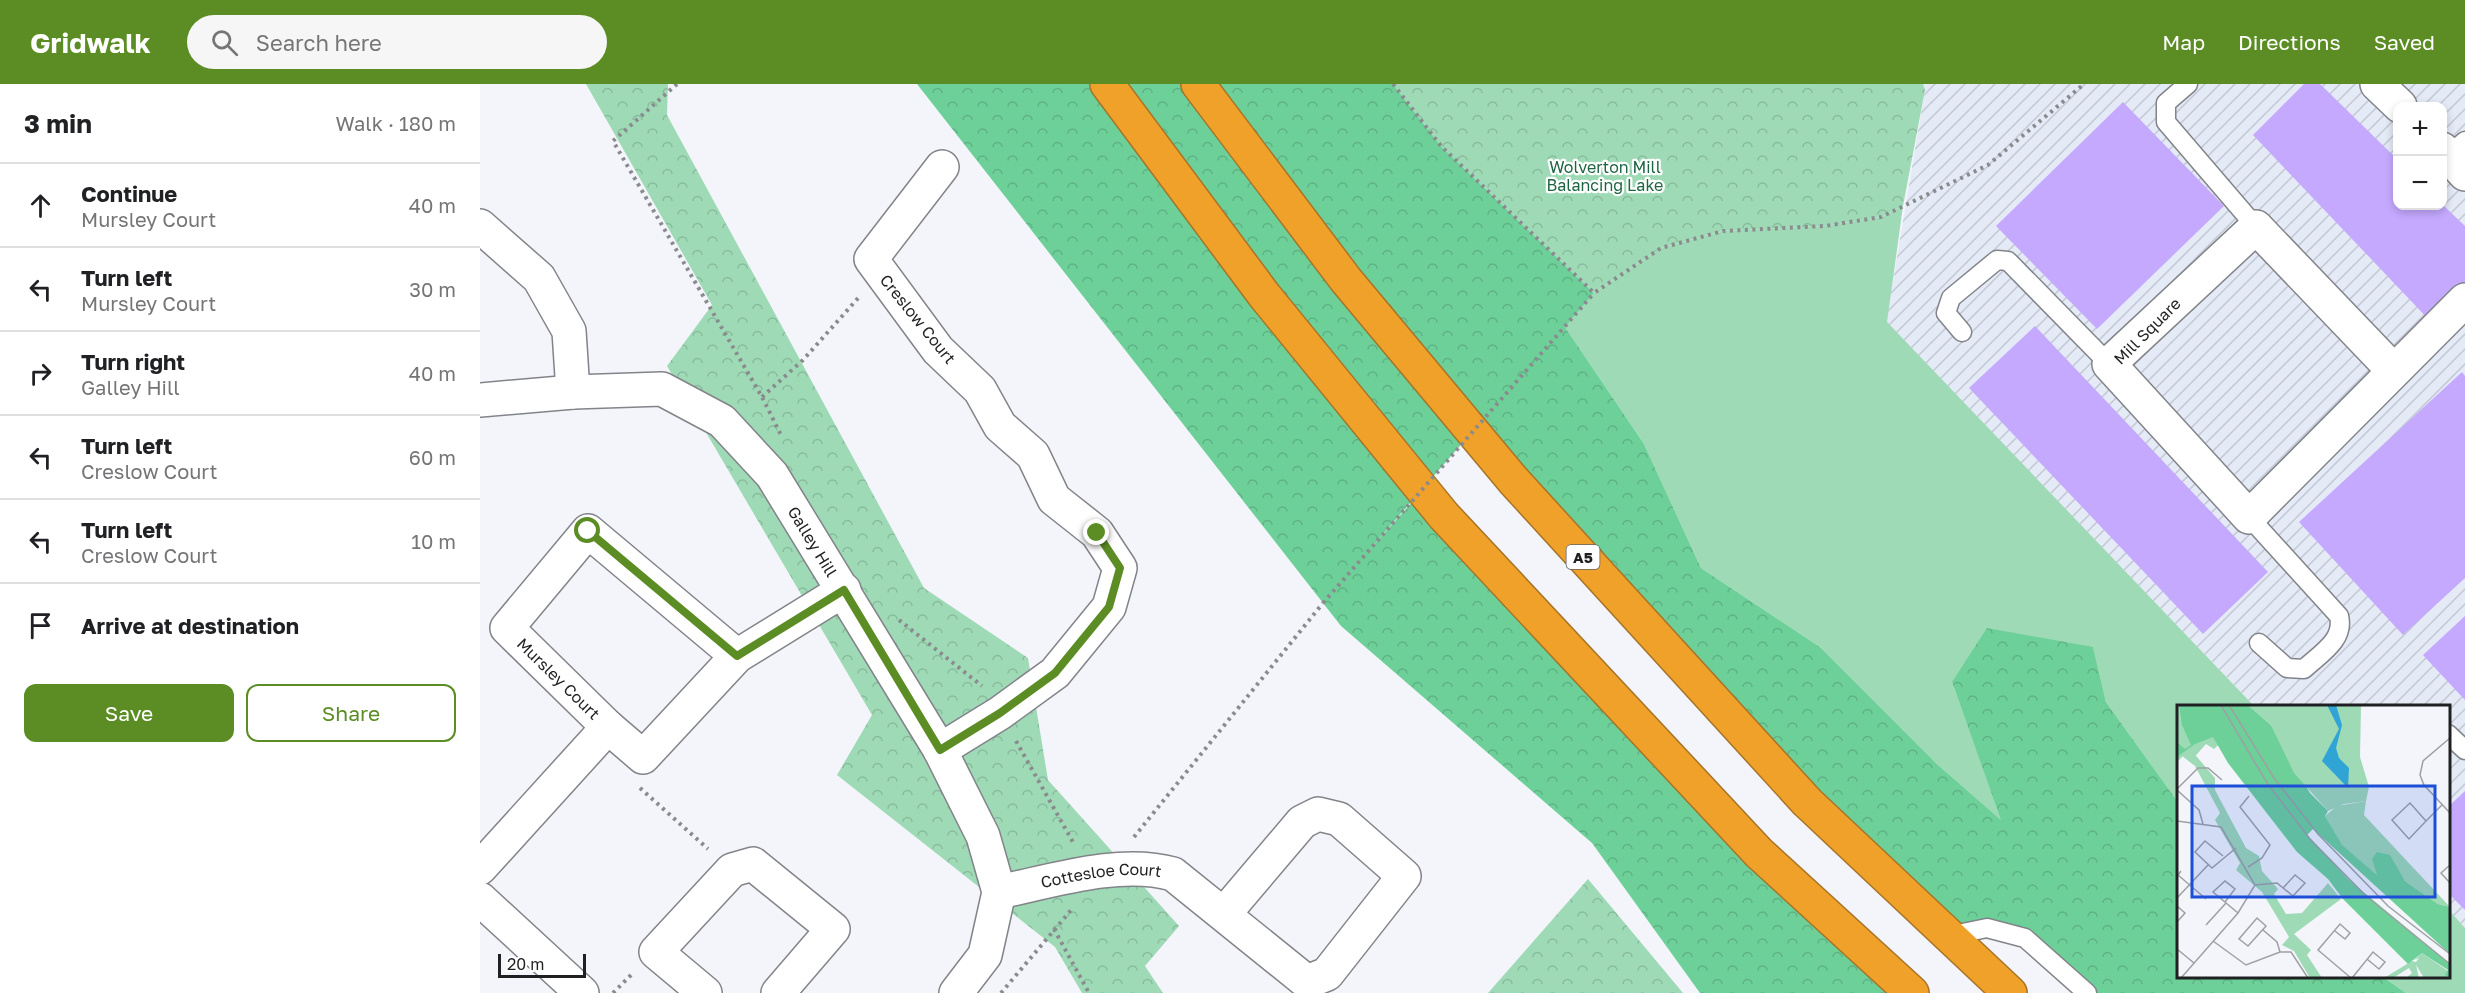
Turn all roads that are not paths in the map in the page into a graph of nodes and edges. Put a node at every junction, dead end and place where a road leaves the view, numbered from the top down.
1 (1107, 84) edge
2 (1198, 84) edge
3 (2188, 84) edge
4 (2377, 84) edge
5 (2396, 102) edge
6 (942, 167) dead end
7 (480, 226) edge
8 (2256, 226) junction
9 (2465, 300) edge
10 (1962, 332) dead end
11 (2109, 364) junction
12 (2394, 371) junction
13 (573, 392) junction
14 (480, 400) edge
15 (2249, 517) junction
16 (844, 590) junction
17 (2259, 642) dead end
18 (737, 656) junction
19 (608, 727) junction
20 (2450, 736) edge
21 (940, 750) junction
22 (2465, 750) edge
23 (480, 868) edge
24 (999, 892) junction
25 (480, 899) edge
26 (1224, 914) junction
27 (1948, 936) junction
28 (582, 993) edge
29 (705, 993) edge
30 (778, 993) edge
31 (956, 993) edge
32 (1912, 993) edge
33 (2010, 993) edge
34 (2087, 993) edge

1 - 32 highway
2 - 27 highway, A5
3 - 8 lane
4 - 5 street
6 - 21 street, Creslow Court
7 - 13 street
8 - 11 street, Mill Square
8 - 12 street
9 - 12 street
10 - 11 lane
11 - 15 street, Mill Square
12 - 15 street
13 - 14 street, Galley Hill
13 - 16 street, Galley Hill
15 - 17 lane
16 - 18 street
16 - 21 street, Galley Hill
18 - 19 street, Mursley Court
18 - 19 street, Mursley Court
19 - 23 street, Mursley Court
20 - 22 lane
21 - 24 street, Galley Hill
24 - 26 street, Cottesloe Court
24 - 31 street, Galley Hill
25 - 28 street
26 - 26 street, Cottesloe Court
27 - 33 highway, A5
27 - 34 lane
29 - 30 street

